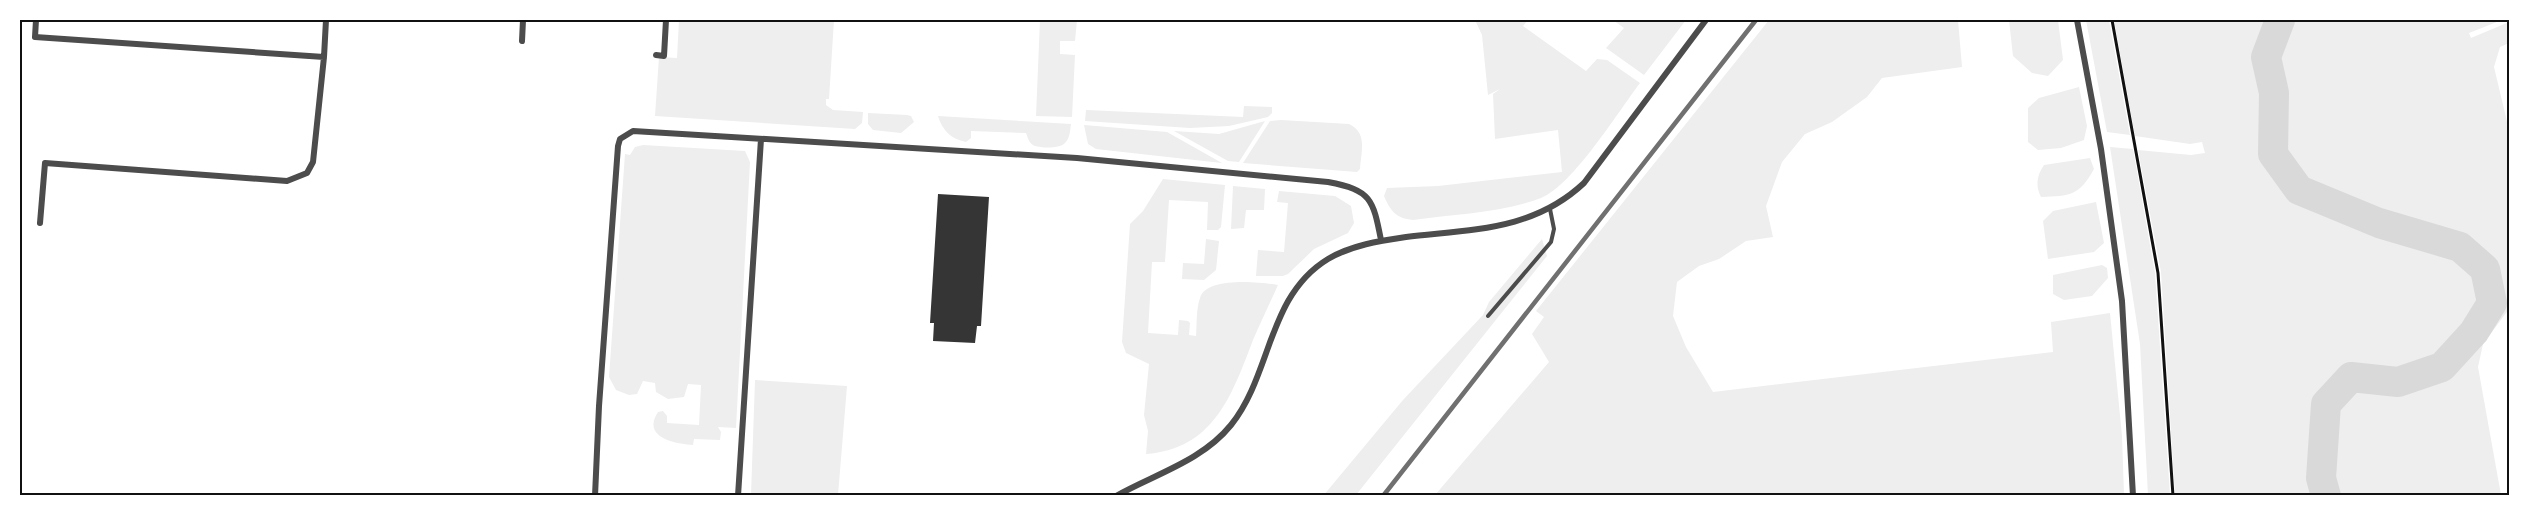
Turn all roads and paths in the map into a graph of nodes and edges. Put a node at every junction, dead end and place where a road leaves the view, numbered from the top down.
1 (36, 20) edge
2 (326, 20) edge
3 (523, 20) edge
4 (666, 20) edge
5 (1706, 20) edge
6 (2077, 20) edge
7 (2112, 20) edge
8 (522, 40) dead end
9 (656, 54) dead end
10 (324, 57) junction
11 (761, 139) junction
12 (1550, 209) junction
13 (40, 223) dead end
14 (1381, 240) junction
15 (1488, 316) dead end
16 (595, 495) edge
17 (738, 495) edge
18 (1116, 495) edge
19 (2133, 495) edge
20 (2173, 495) edge

1 - 10 street
2 - 10 street
3 - 8 street
4 - 9 street
5 - 12 street
6 - 19 street
7 - 20 path
10 - 13 street
11 - 14 street
11 - 16 street
11 - 17 street
12 - 14 street
12 - 15 lane
14 - 18 street

